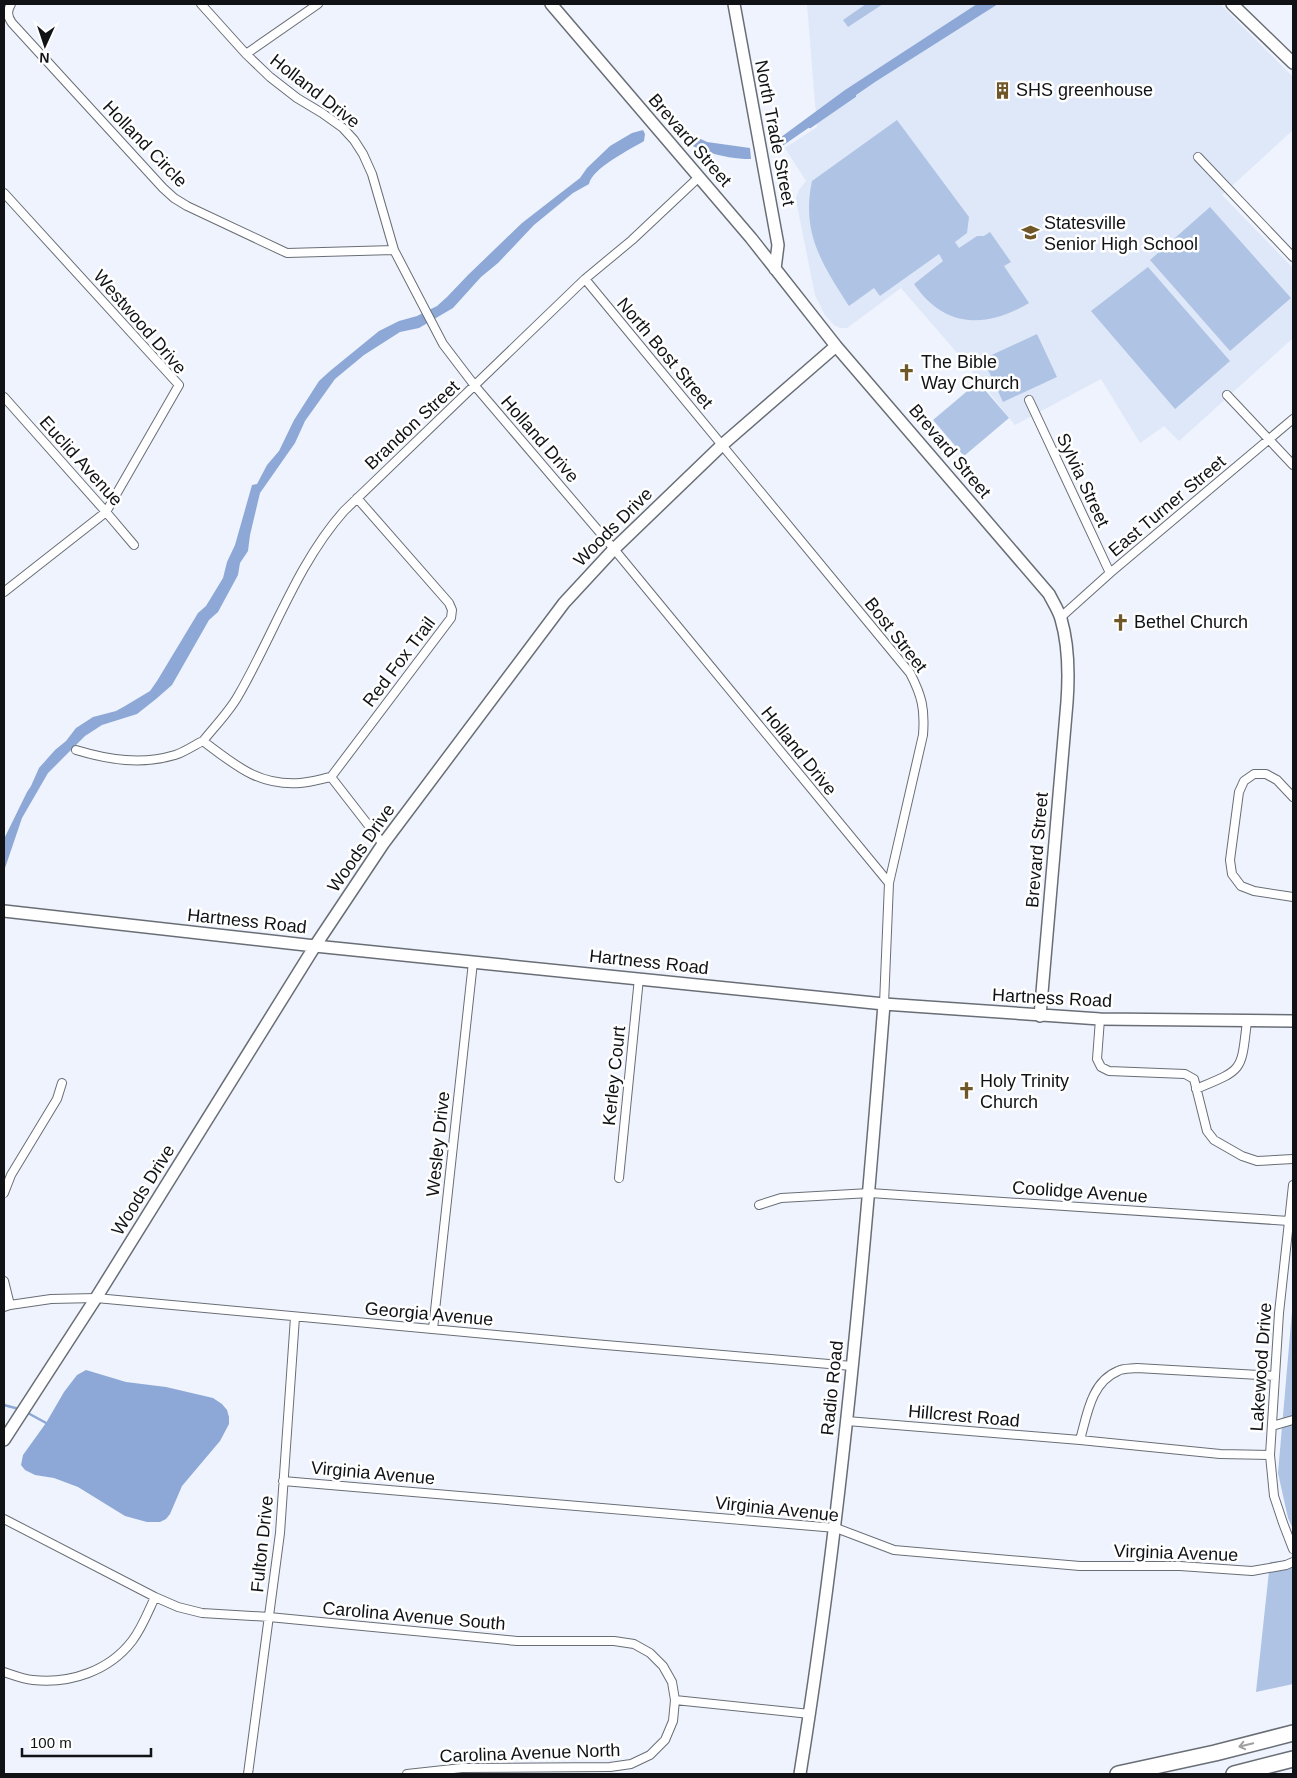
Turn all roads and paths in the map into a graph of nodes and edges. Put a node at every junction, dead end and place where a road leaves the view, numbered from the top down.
1 (11, 4) edge
2 (201, 4) edge
3 (318, 4) edge
4 (551, 4) edge
5 (734, 4) edge
6 (1232, 4) edge
7 (246, 54) junction
8 (1293, 63) edge
9 (1198, 157) dead end
10 (699, 177) junction
11 (4, 193) edge
12 (394, 250) junction
13 (1293, 257) edge
14 (775, 269) junction
15 (585, 279) junction
16 (836, 346) junction
17 (475, 386) junction
18 (1227, 395) dead end
19 (4, 397) edge
20 (1029, 400) dead end
21 (1293, 419) edge
22 (1269, 440) junction
23 (722, 445) junction
24 (1293, 464) edge
25 (357, 498) junction
26 (106, 512) junction
27 (134, 545) dead end
28 (614, 549) junction
29 (1110, 573) junction
30 (4, 592) edge
31 (1061, 617) junction
32 (203, 741) junction
33 (76, 750) dead end
34 (331, 776) junction
35 (1293, 797) edge
36 (383, 844) junction
37 (889, 883) junction
38 (1293, 897) edge
39 (4, 911) edge
40 (315, 946) junction
41 (473, 962) junction
42 (639, 978) junction
43 (884, 1004) junction
44 (1040, 1016) junction
45 (1100, 1019) junction
46 (1247, 1021) junction
47 (1293, 1021) edge
48 (62, 1083) dead end
49 (1196, 1089) junction
50 (1293, 1159) edge
51 (619, 1178) dead end
52 (1293, 1185) edge
53 (4, 1193) edge
54 (870, 1193) junction
55 (759, 1205) dead end
56 (1289, 1221) junction
57 (4, 1281) edge
58 (96, 1298) junction
59 (7, 1306) edge
60 (295, 1316) junction
61 (433, 1329) junction
62 (852, 1366) junction
63 (1275, 1376) junction
64 (1293, 1420) edge
65 (847, 1421) junction
66 (1272, 1426) junction
67 (4, 1440) edge
68 (1080, 1440) junction
69 (1270, 1455) junction
70 (283, 1481) junction
71 (4, 1519) edge
72 (836, 1528) junction
73 (1293, 1549) edge
74 (1293, 1562) edge
75 (155, 1596) junction
76 (269, 1617) junction
77 (4, 1672) edge
78 (676, 1700) junction
79 (810, 1714) junction
80 (1293, 1733) edge
81 (1293, 1759) edge
82 (248, 1774) edge
83 (407, 1774) edge
84 (800, 1774) edge
85 (1118, 1774) edge
86 (1234, 1774) edge

1 - 12 street, Holland Circle
2 - 7 street, Holland Drive
3 - 7 street
4 - 10 street, Brevard Street
5 - 14 street, North Trade Street
6 - 8 street
7 - 12 street, Holland Drive
9 - 13 street
10 - 14 street, Brevard Street
10 - 15 street, Brandon Street
11 - 26 street, Westwood Drive
12 - 17 street, Holland Drive
14 - 16 street, Brevard Street
15 - 17 street, Brandon Street
15 - 23 street, North Bost Street
16 - 23 street, Woods Drive
16 - 31 street, Brevard Street
17 - 25 street, Brandon Street
17 - 28 street, Holland Drive
18 - 22 street
19 - 26 street, Euclid Avenue
20 - 29 street, Sylvia Street
21 - 22 street, East Turner Street
22 - 24 street
22 - 29 street, East Turner Street
23 - 28 street, Woods Drive
23 - 37 street, Bost Street
25 - 32 street, Brandon Street
25 - 34 street, Red Fox Trail
26 - 27 street, Euclid Avenue
26 - 30 street
28 - 36 street, Woods Drive
28 - 37 street, Holland Drive
29 - 31 street, East Turner Street
31 - 44 street, Brevard Street
32 - 33 street
32 - 34 street
34 - 36 street
35 - 38 street
36 - 40 street, Woods Drive
37 - 43 street, Bost Street
39 - 40 street, Hartness Road
40 - 41 street, Hartness Road
40 - 58 street, Woods Drive
41 - 42 street, Hartness Road
41 - 61 street, Wesley Drive
42 - 43 street, Hartness Road
42 - 51 street, Kerley Court
43 - 44 street, Hartness Road
43 - 54 street, Radio Road
44 - 45 street, Hartness Road
45 - 46 street, Hartness Road
45 - 49 street
46 - 47 street, Hartness Road
46 - 49 street
48 - 53 street
49 - 50 street
52 - 56 street, Lakewood Drive
54 - 55 street, Coolidge Avenue
54 - 56 street, Coolidge Avenue
54 - 62 street, Radio Road
56 - 63 street, Lakewood Drive
57 - 59 street
58 - 59 street, Georgia Avenue
58 - 60 street, Georgia Avenue
58 - 67 street, Woods Drive
60 - 61 street, Georgia Avenue
60 - 70 street, Fulton Drive
61 - 62 street, Georgia Avenue
62 - 65 street, Radio Road
63 - 66 street, Lakewood Drive
63 - 68 street
64 - 66 street
65 - 68 street, Hillcrest Road
65 - 72 street, Radio Road
66 - 69 street, Lakewood Drive
68 - 69 street, Hillcrest Road
69 - 73 street, Lakewood Drive
70 - 72 street, Virginia Avenue
70 - 76 street, Fulton Drive
71 - 75 street, Carolina Avenue South
72 - 74 street, Virginia Avenue
72 - 79 street, Radio Road
75 - 76 street, Carolina Avenue South
75 - 77 street
76 - 78 street, Carolina Avenue South
76 - 82 street, Fulton Drive
78 - 79 street
78 - 83 street, Carolina Avenue North
79 - 84 street, Radio Road
80 -> 85 highway
81 - 86 highway

